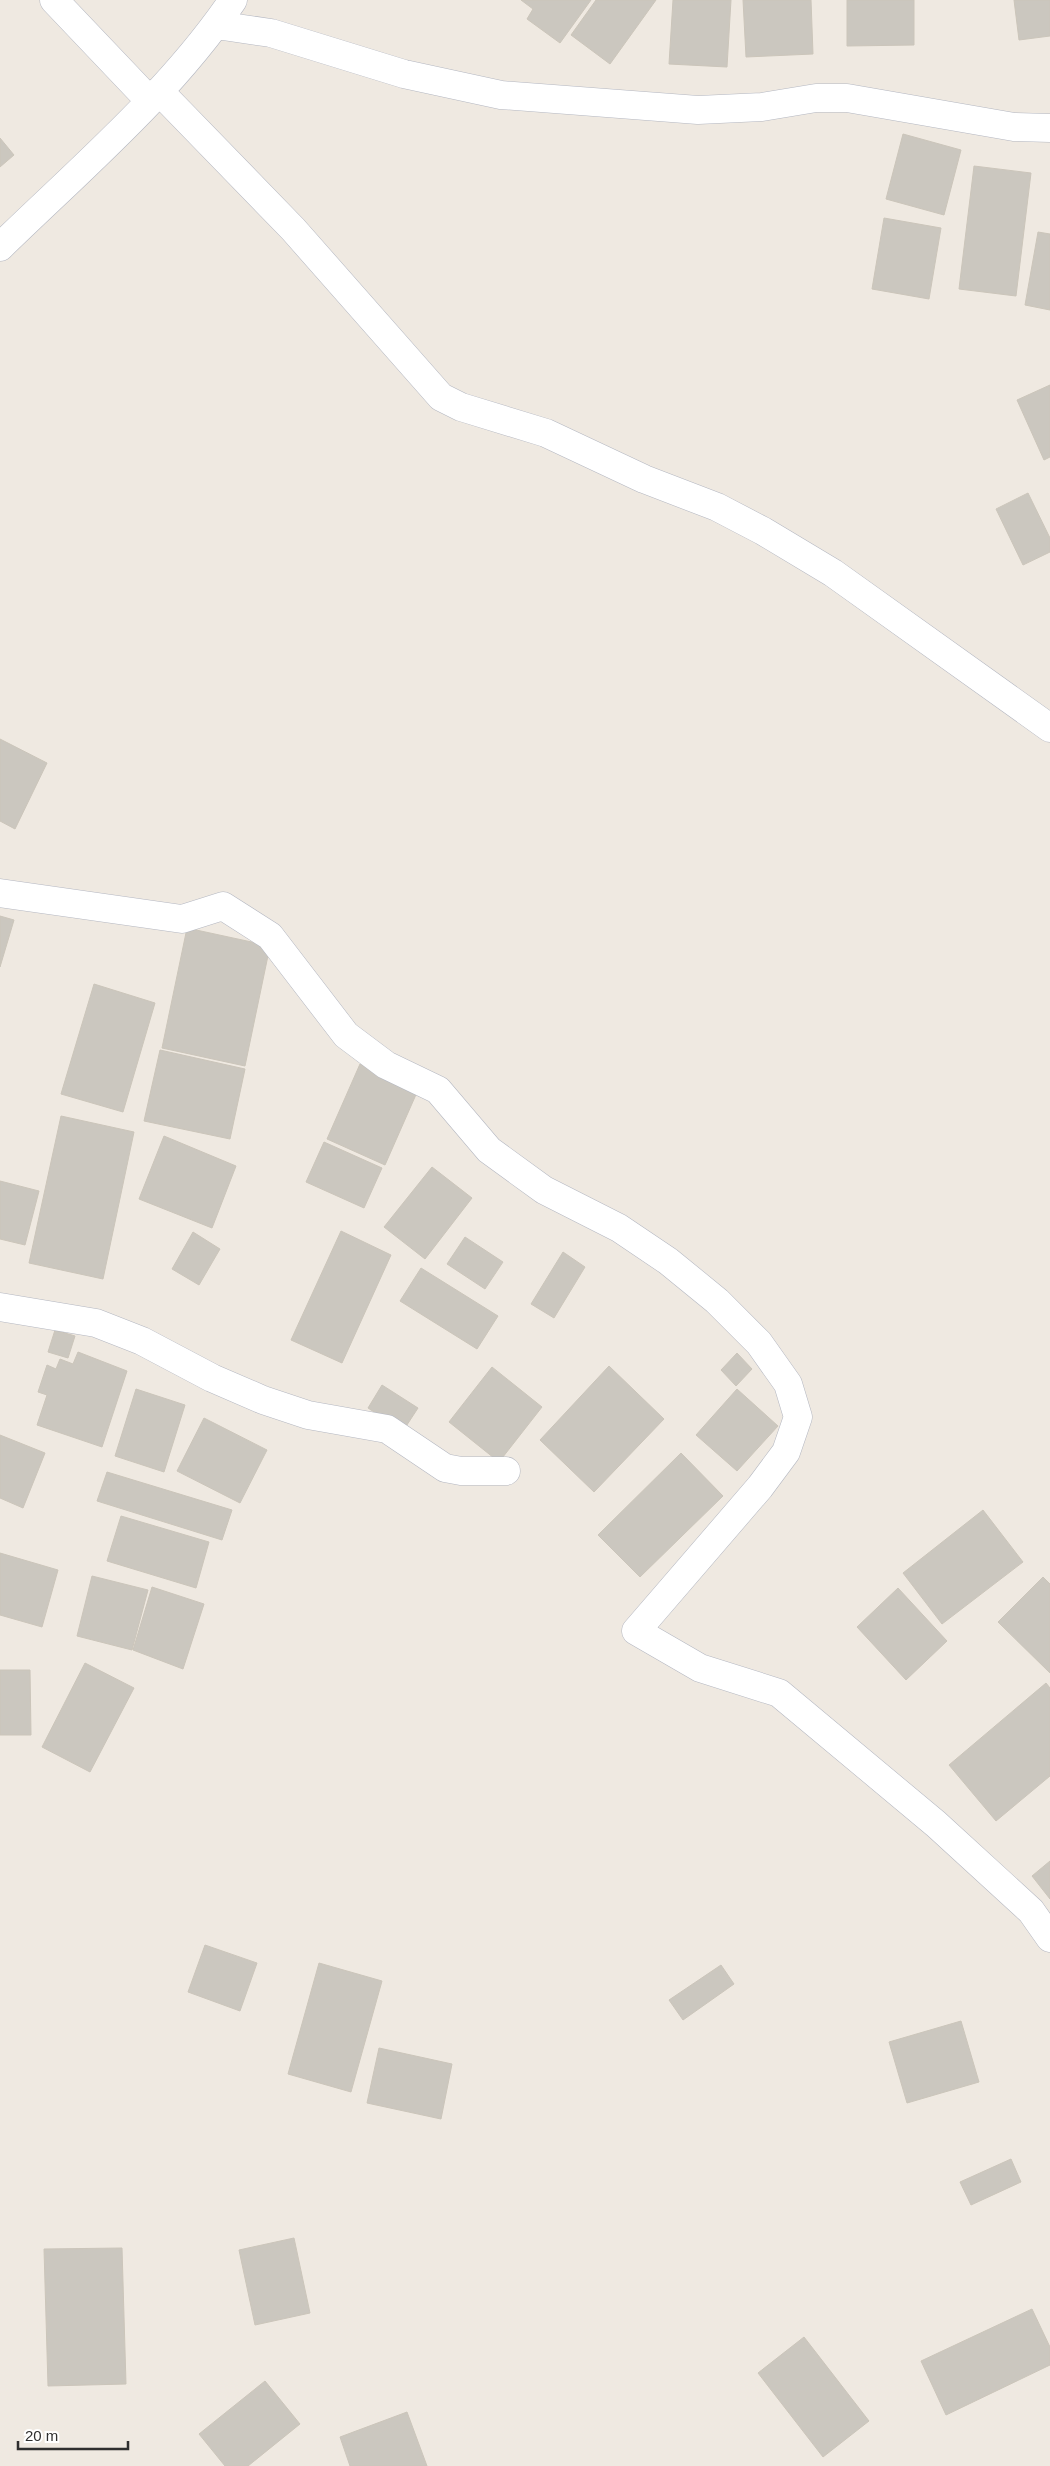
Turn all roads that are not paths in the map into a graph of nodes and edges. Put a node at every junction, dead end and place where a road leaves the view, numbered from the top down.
1 (54, 0) edge
2 (233, 0) edge
3 (216, 25) junction
4 (154, 96) junction
5 (1050, 128) edge
6 (0, 247) edge
7 (1050, 728) edge
8 (0, 892) edge
9 (0, 1307) edge
10 (506, 1471) dead end
11 (1050, 1938) edge

1 - 4 street
2 - 3 street
3 - 4 street
3 - 5 street
4 - 6 street
4 - 7 street
8 - 11 street
9 - 10 street

